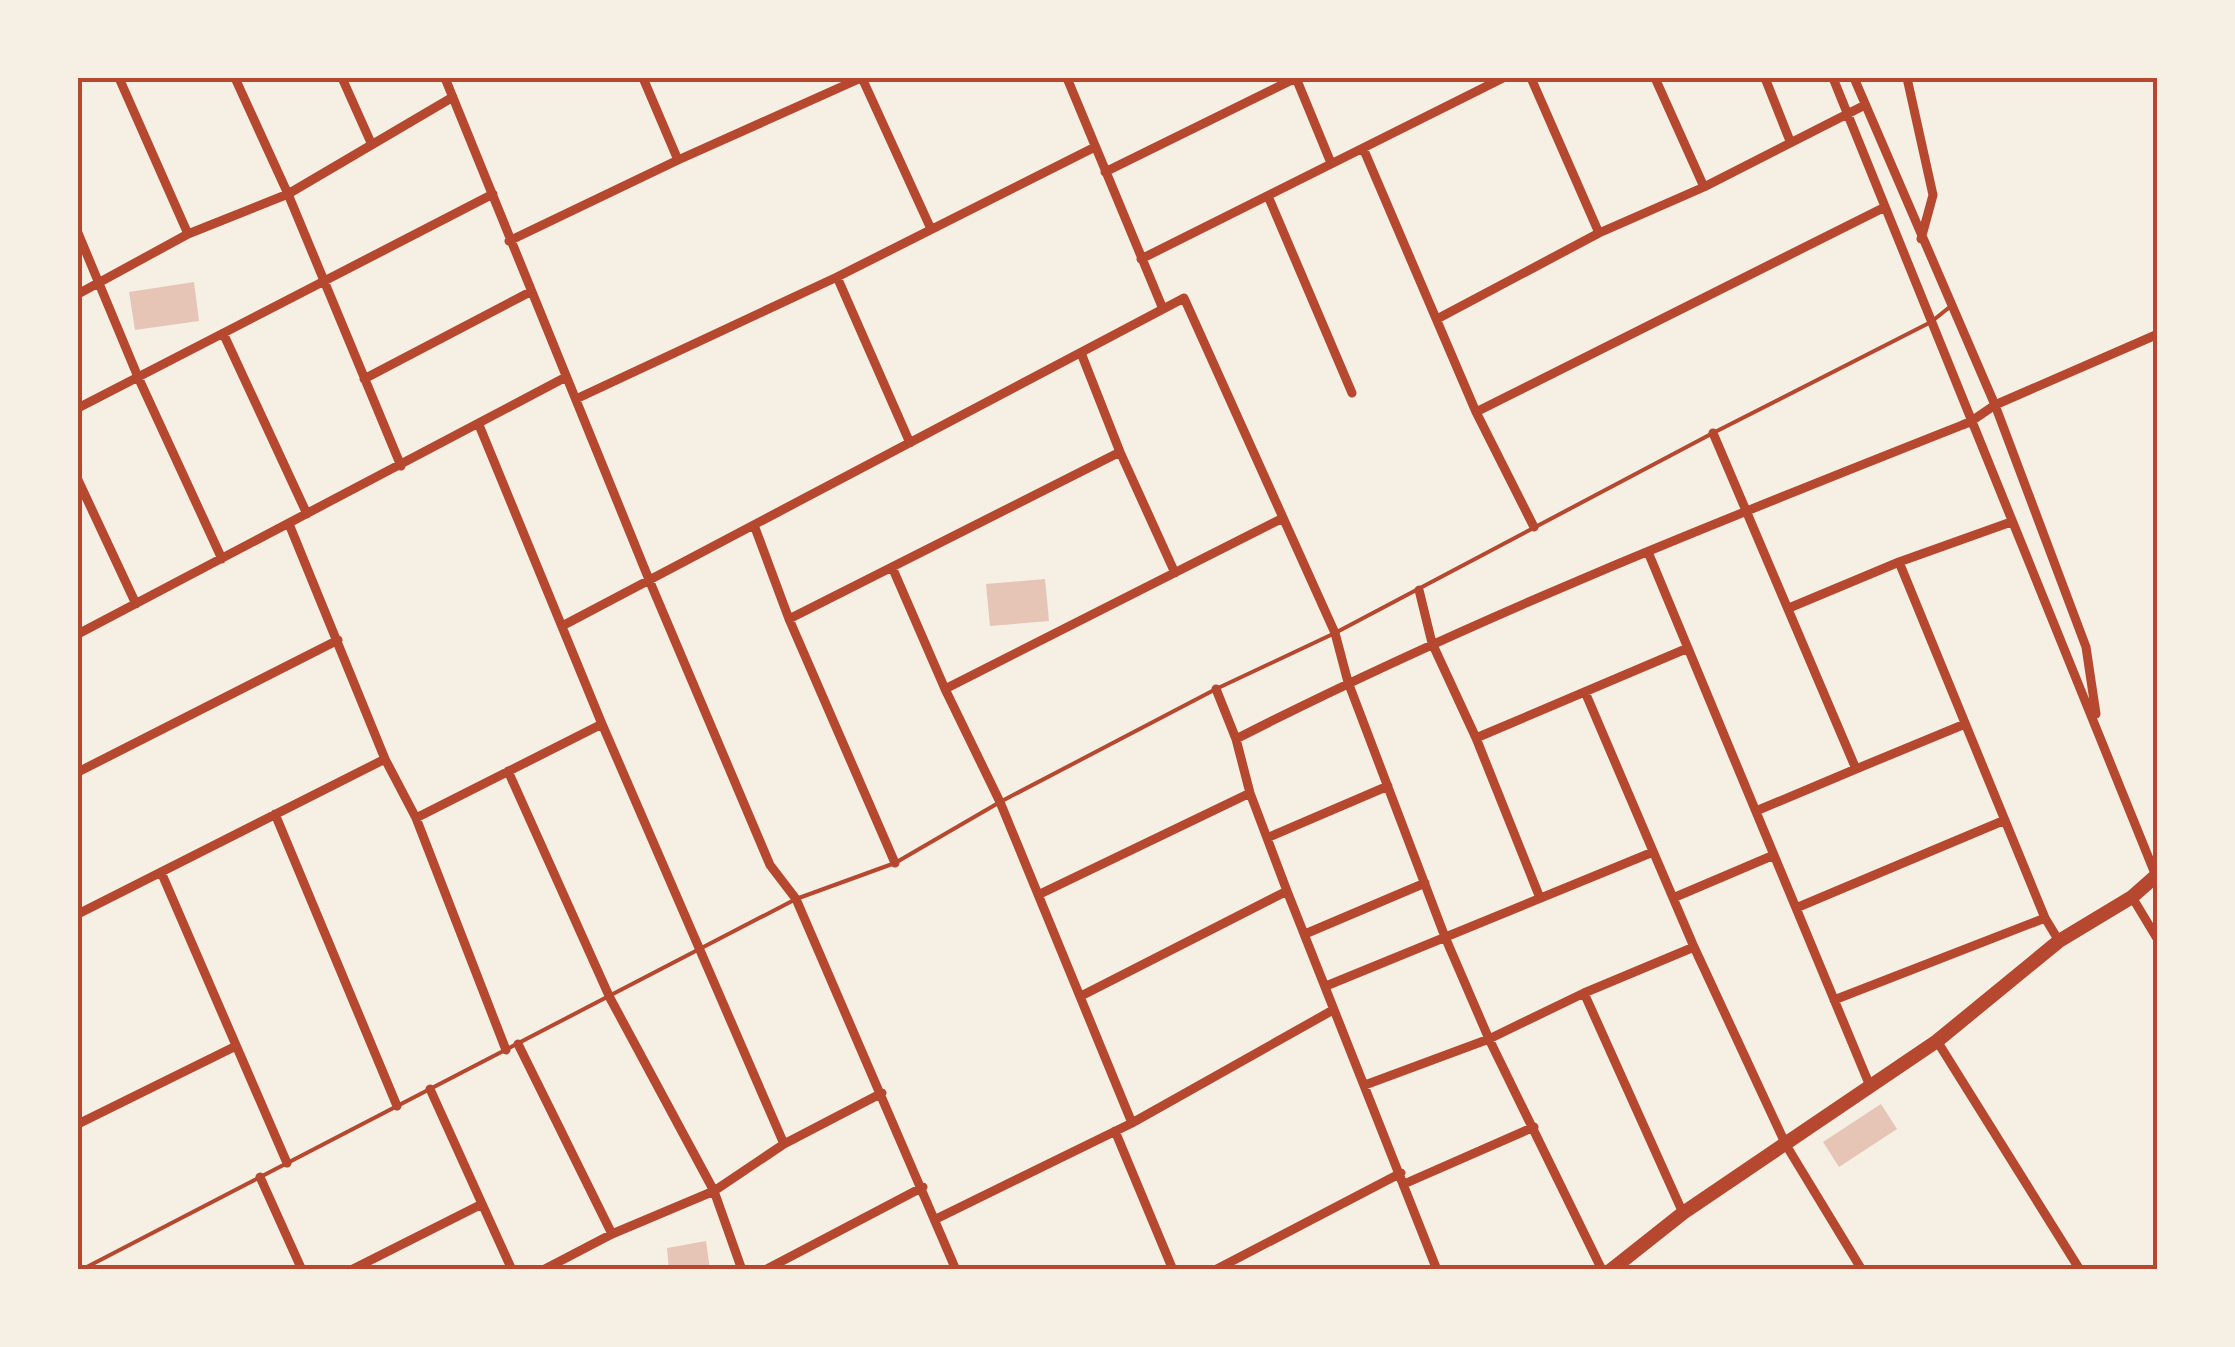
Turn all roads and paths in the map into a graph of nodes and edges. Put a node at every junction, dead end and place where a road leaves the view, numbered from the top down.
1 (120, 78) edge
2 (236, 78) edge
3 (342, 78) edge
4 (445, 78) edge
5 (643, 78) edge
6 (862, 78) edge
7 (1068, 78) edge
8 (1296, 78) edge
9 (1503, 78) edge
10 (1530, 78) edge
11 (1655, 78) edge
12 (1765, 78) edge
13 (1832, 78) edge
14 (1854, 78) edge
15 (1907, 78) edge
16 (453, 97) junction
17 (1865, 105) junction
18 (1848, 114) junction
19 (1790, 141) junction
20 (372, 145) junction
21 (1095, 147) junction
22 (1363, 148) junction
23 (678, 160) junction
24 (1330, 163) junction
25 (1105, 172) junction
26 (1704, 187) junction
27 (288, 194) junction
28 (493, 194) junction
29 (1268, 196) junction
30 (1883, 208) junction
31 (930, 229) junction
32 (78, 233) edge
33 (1600, 233) junction
34 (188, 234) junction
35 (1921, 239) junction
36 (509, 241) junction
37 (1141, 259) junction
38 (837, 277) junction
39 (323, 281) junction
40 (99, 282) junction
41 (530, 292) junction
42 (78, 294) edge
43 (1951, 306) junction
44 (1163, 309) junction
45 (1436, 319) junction
46 (1931, 322) junction
47 (223, 333) junction
48 (2158, 334) edge
49 (1081, 353) junction
50 (138, 377) junction
51 (566, 377) junction
52 (364, 379) junction
53 (1352, 393) dead end
54 (576, 399) junction
55 (1995, 405) junction
56 (78, 408) edge
57 (1476, 412) junction
58 (1970, 422) junction
59 (479, 425) junction
60 (1713, 432) junction
61 (910, 443) junction
62 (1120, 452) junction
63 (401, 466) junction
64 (78, 480) edge
65 (1746, 511) junction
66 (308, 514) junction
67 (1281, 519) junction
68 (2011, 522) junction
69 (289, 524) junction
70 (754, 526) junction
71 (1534, 526) junction
72 (1648, 552) junction
73 (222, 559) junction
74 (1899, 562) junction
75 (892, 567) junction
76 (1175, 572) junction
77 (650, 582) junction
78 (1419, 590) junction
79 (136, 604) junction
80 (1789, 608) junction
81 (789, 620) junction
82 (564, 625) junction
83 (1336, 633) junction
84 (78, 634) edge
85 (338, 640) junction
86 (1432, 643) junction
87 (1688, 648) junction
88 (1348, 682) junction
89 (1216, 689) junction
90 (945, 690) junction
91 (1585, 692) junction
92 (602, 724) junction
93 (1965, 724) junction
94 (2098, 727) junction
95 (1476, 738) junction
96 (1236, 740) junction
97 (385, 759) junction
98 (1856, 769) junction
99 (508, 771) junction
100 (78, 772) edge
101 (1388, 786) junction
102 (1250, 793) junction
103 (1000, 802) junction
104 (1756, 811) junction
105 (275, 814) junction
106 (416, 818) junction
107 (2004, 820) junction
108 (1267, 838) junction
109 (1654, 852) junction
110 (1774, 855) junction
111 (895, 863) junction
112 (160, 872) junction
113 (2157, 875) edge
114 (1424, 883) junction
115 (1287, 891) junction
116 (1040, 894) junction
117 (2132, 897) junction
118 (1540, 898) junction
119 (1673, 898) junction
120 (796, 899) junction
121 (1796, 908) junction
122 (78, 914) edge
123 (2044, 918) junction
124 (1305, 934) junction
125 (1445, 937) junction
126 (2158, 940) edge
127 (2059, 941) junction
128 (1694, 947) junction
129 (701, 948) junction
130 (1326, 986) junction
131 (1584, 993) junction
132 (1081, 996) junction
133 (610, 998) junction
134 (1834, 1000) junction
135 (1333, 1010) junction
136 (1489, 1039) junction
137 (1937, 1040) junction
138 (518, 1044) junction
139 (236, 1046) junction
140 (506, 1050) junction
141 (1364, 1085) junction
142 (1870, 1086) junction
143 (430, 1089) junction
144 (882, 1092) junction
145 (396, 1106) junction
146 (1132, 1123) junction
147 (78, 1124) edge
148 (1534, 1126) junction
149 (1114, 1131) junction
150 (784, 1144) junction
151 (1786, 1145) junction
152 (287, 1163) junction
153 (1401, 1173) junction
154 (260, 1177) junction
155 (1404, 1184) junction
156 (923, 1187) junction
157 (714, 1190) junction
158 (482, 1204) junction
159 (1683, 1213) junction
160 (936, 1219) junction
161 (612, 1234) junction
162 (81, 1270) edge
163 (302, 1270) edge
164 (351, 1270) edge
165 (512, 1270) edge
166 (543, 1270) edge
167 (742, 1270) edge
168 (765, 1270) edge
169 (956, 1270) edge
170 (1173, 1270) edge
171 (1216, 1270) edge
172 (1437, 1270) edge
173 (1602, 1270) edge
174 (1610, 1270) edge
175 (1862, 1270) edge
176 (2080, 1270) edge

1 - 34 street
2 - 27 street
3 - 20 street
4 - 16 street
5 - 23 street
6 - 23 street
6 - 31 street
7 - 21 street
8 - 24 street
8 - 25 street
9 - 22 street
10 - 33 street
11 - 26 street
12 - 19 street
13 - 18 street
14 - 17 street
15 - 35 street
16 - 20 street
16 - 28 street
17 - 18 street
17 - 35 street
18 - 19 street
18 - 30 street
19 - 26 street
20 - 27 street
21 - 25 street
21 - 31 street
22 - 24 street
22 - 45 street
23 - 36 street
24 - 29 street
25 - 37 street
26 - 33 street
27 - 34 street
27 - 39 street
28 - 36 street
28 - 39 street
29 - 37 street
29 - 53 street
30 - 46 street
30 - 57 street
31 - 38 street
32 - 40 street
33 - 45 street
34 - 40 street
35 - 43 street
36 - 41 street
37 - 44 street
38 - 54 street
38 - 61 street
39 - 47 street
39 - 52 street
40 - 42 street
40 - 50 street
41 - 51 street
41 - 52 street
43 - 46 lane
43 - 55 street
44 - 49 street
44 - 67 street
45 - 57 street
46 - 58 street
46 - 60 lane
47 - 50 street
47 - 66 street
48 - 55 street
49 - 61 street
49 - 62 street
50 - 56 street
50 - 73 street
51 - 54 street
51 - 59 street
52 - 63 street
54 - 77 street
55 - 58 street
55 - 94 street
57 - 71 street
58 - 65 street
58 - 68 street
59 - 63 street
59 - 82 street
60 - 65 street
60 - 71 lane
61 - 70 street
62 - 75 street
62 - 76 street
63 - 66 street
64 - 79 street
65 - 72 street
65 - 80 street
66 - 69 street
67 - 76 street
67 - 83 street
68 - 74 street
68 - 94 street
69 - 73 street
69 - 85 street
70 - 77 street
70 - 81 street
71 - 78 lane
72 - 86 street
72 - 87 street
73 - 79 street
74 - 80 street
74 - 93 street
75 - 81 street
75 - 90 street
76 - 90 street
77 - 82 street
77 - 120 street
78 - 83 lane
78 - 86 street
79 - 84 street
80 - 98 street
81 - 111 street
82 - 92 street
83 - 88 street
83 - 89 lane
85 - 97 street
85 - 100 street
86 - 88 street
86 - 95 street
87 - 91 street
87 - 104 street
88 - 96 street
88 - 101 street
89 - 96 street
89 - 103 lane
90 - 103 street
91 - 95 street
91 - 109 street
92 - 99 street
92 - 129 street
93 - 98 street
93 - 107 street
94 - 113 street
95 - 118 street
96 - 102 street
97 - 105 street
97 - 106 street
98 - 104 street
99 - 106 street
99 - 133 street
101 - 108 street
101 - 114 street
102 - 108 street
102 - 116 street
103 - 111 lane
103 - 116 street
104 - 110 street
105 - 112 street
105 - 145 street
106 - 140 street
107 - 121 street
107 - 123 street
108 - 115 street
109 - 118 street
109 - 119 street
110 - 119 street
110 - 121 street
111 - 120 lane
112 - 122 street
112 - 139 street
113 - 117 main road
114 - 124 street
114 - 125 street
115 - 124 street
115 - 132 street
116 - 132 street
117 - 126 street
117 - 127 main road
118 - 125 street
119 - 128 street
120 - 129 lane
120 - 144 street
121 - 134 street
123 - 127 street
123 - 134 street
124 - 130 street
125 - 130 street
125 - 136 street
127 - 137 main road
128 - 131 street
128 - 151 street
129 - 133 lane
129 - 150 street
130 - 135 street
131 - 136 street
131 - 159 street
132 - 146 street
133 - 138 lane
133 - 157 street
134 - 142 street
135 - 141 street
135 - 146 street
136 - 141 street
136 - 148 street
137 - 142 main road
137 - 176 street
138 - 140 lane
138 - 161 street
139 - 147 street
139 - 152 street
140 - 143 lane
141 - 153 street
142 - 151 main road
143 - 145 lane
143 - 158 street
144 - 150 street
144 - 156 street
145 - 152 lane
146 - 149 street
148 - 155 street
148 - 173 street
149 - 160 street
149 - 170 street
150 - 157 street
151 - 159 main road
151 - 175 street
152 - 154 lane
153 - 155 street
153 - 171 street
154 - 162 lane
154 - 163 street
155 - 172 street
156 - 160 street
156 - 168 street
157 - 161 street
157 - 167 street
158 - 164 street
158 - 165 street
159 - 174 main road
160 - 169 street
161 - 166 street

